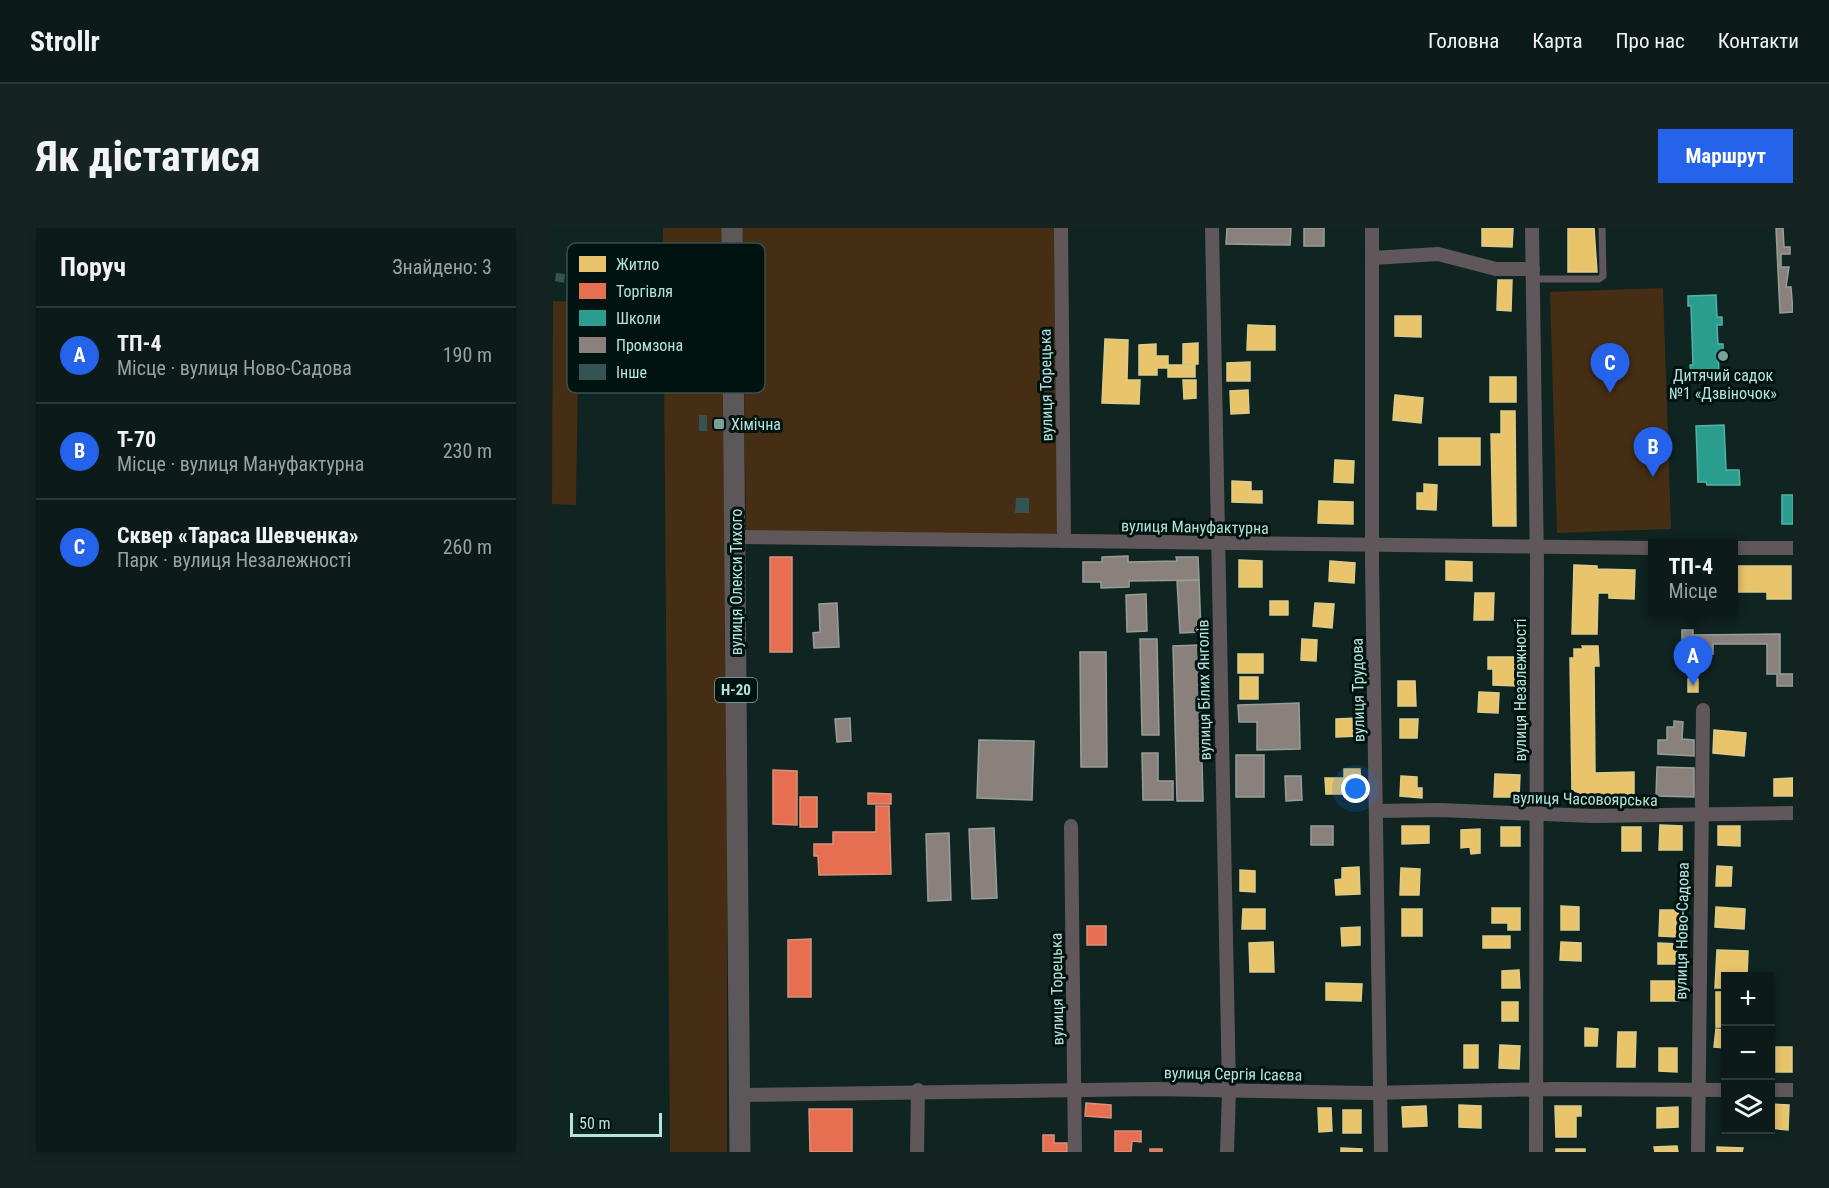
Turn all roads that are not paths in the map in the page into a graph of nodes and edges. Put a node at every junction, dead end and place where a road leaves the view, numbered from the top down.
1 (732, 228) edge
2 (1061, 228) edge
3 (1212, 228) edge
4 (1372, 228) edge
5 (1532, 228) edge
6 (1602, 228) edge
7 (732, 243) edge
8 (1372, 258) junction
9 (1533, 274) junction
10 (734, 393) edge
11 (736, 537) junction
12 (1064, 542) junction
13 (1217, 544) junction
14 (1373, 546) junction
15 (1535, 547) junction
16 (1648, 548) edge
17 (1738, 548) edge
18 (1793, 548) edge
19 (1703, 710) dead end
20 (1376, 811) junction
21 (1537, 813) junction
22 (1793, 813) edge
23 (1700, 816) junction
24 (1071, 826) dead end
25 (1076, 1089) junction
26 (1536, 1089) junction
27 (918, 1090) junction
28 (1229, 1090) junction
29 (1697, 1090) junction
30 (1721, 1090) edge
31 (1775, 1090) edge
32 (1793, 1090) edge
33 (1381, 1093) junction
34 (739, 1095) junction
35 (740, 1152) edge
36 (917, 1152) edge
37 (1075, 1152) edge
38 (1227, 1152) edge
39 (1381, 1152) edge
40 (1536, 1152) edge
41 (1698, 1152) edge

1 - 7 main road, вулиця Олекси Тихого / Н-20
2 - 12 street, вулиця Торецька
3 - 13 street, вулиця Білих Янголів
4 - 8 street, вулиця Трудова
5 - 9 street, вулиця Незалежності
6 - 9 lane
8 - 9 street
8 - 14 street, вулиця Трудова
9 - 15 street, вулиця Незалежності
10 - 11 main road, вулиця Олекси Тихого / Н-20
11 - 12 street, вулиця Мануфактурна
11 - 34 main road, вулиця Олекси Тихого / Н-20
12 - 13 street, вулиця Мануфактурна
13 - 14 street, вулиця Мануфактурна
13 - 28 street, вулиця Білих Янголів
14 - 15 street, вулиця Мануфактурна
14 - 20 street, вулиця Трудова
15 - 16 street, вулиця Мануфактурна
15 - 21 street, вулиця Незалежності
17 - 18 street
19 - 23 street, вулиця Ново-Садова
20 - 21 street, вулиця Часовоярська
20 - 33 street, вулиця Трудова
21 - 23 street, вулиця Часовоярська
21 - 26 street, вулиця Незалежності
22 - 23 street, вулиця Часовоярська
23 - 29 street, вулиця Ново-Садова
24 - 25 street, вулиця Торецька
25 - 27 street, вулиця Сергія Ісаєва
25 - 28 street, вулиця Сергія Ісаєва
25 - 37 street, вулиця Торецька
26 - 29 street, вулиця Сергія Ісаєва
26 - 33 street, вулиця Сергія Ісаєва
26 - 40 street, вулиця Незалежності
27 - 34 street, вулиця Сергія Ісаєва
27 - 36 street
28 - 33 street, вулиця Сергія Ісаєва
28 - 38 street, вулиця Білих Янголів
29 - 30 street, вулиця Сергія Ісаєва
29 - 41 street, вулиця Ново-Садова
31 - 32 street
33 - 39 street, вулиця Трудова
34 - 35 main road, вулиця Олекси Тихого / Н-20

